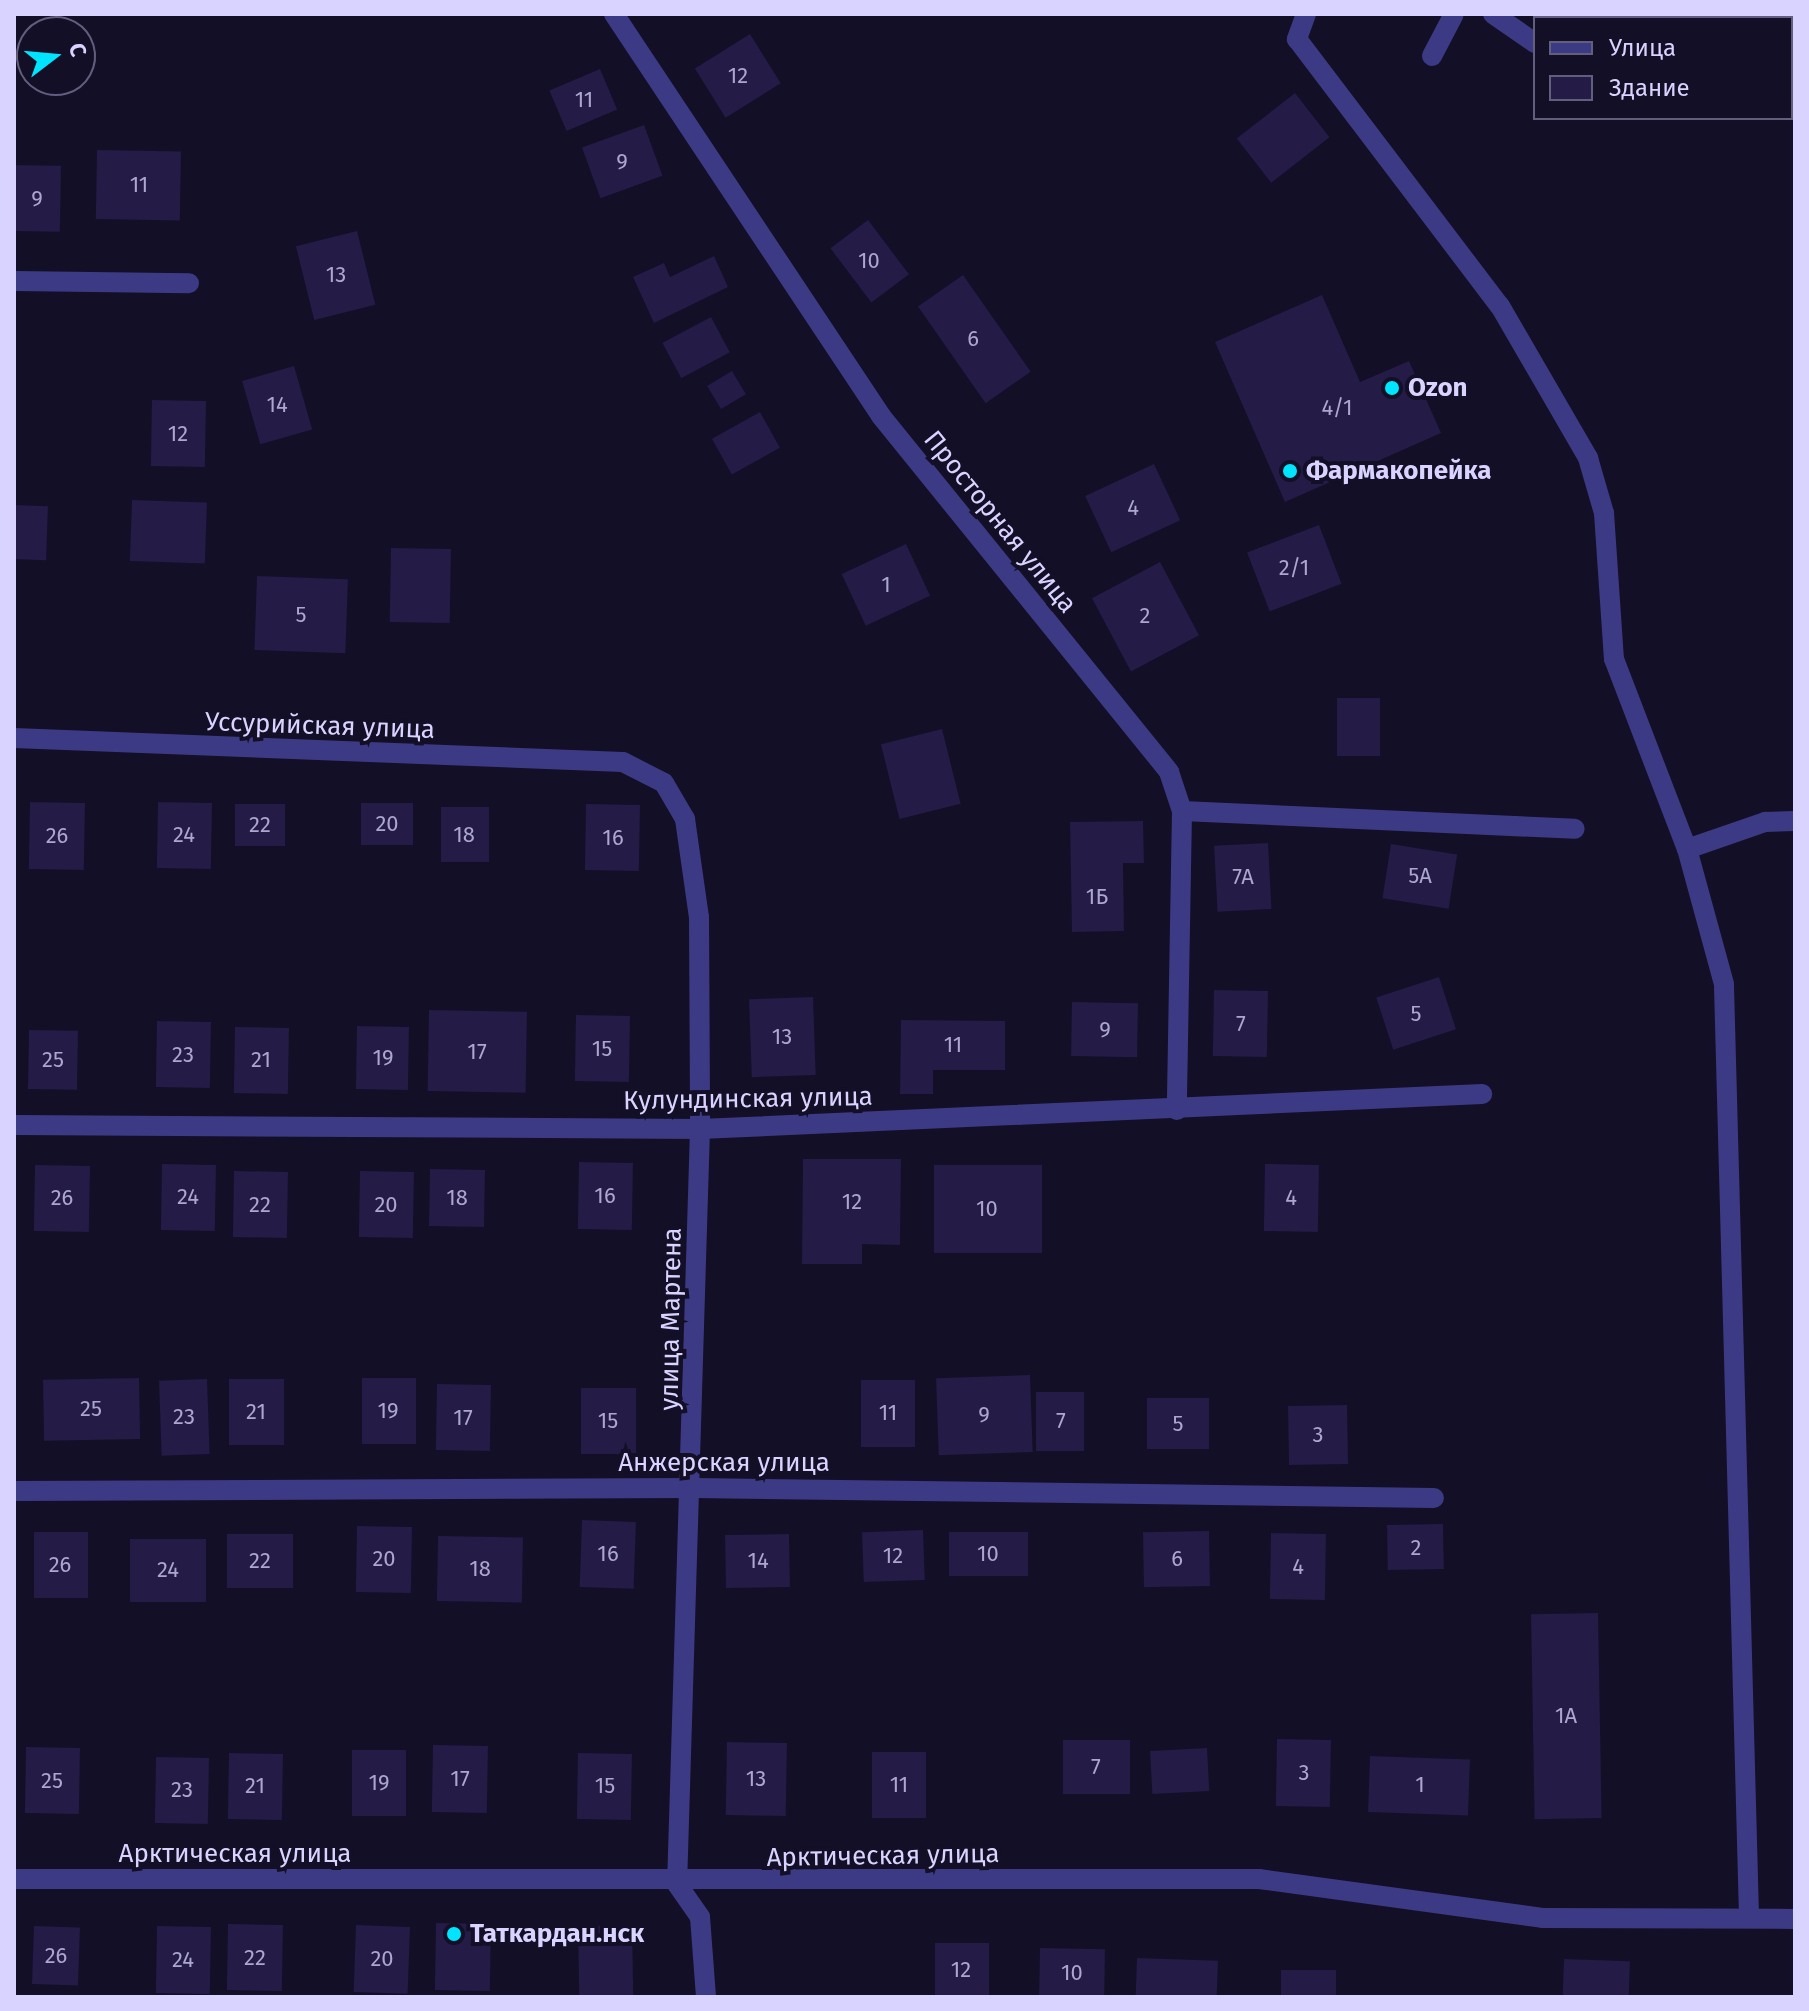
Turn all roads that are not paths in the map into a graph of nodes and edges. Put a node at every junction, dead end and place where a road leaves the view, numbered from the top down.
1 (614, 14) edge
2 (1306, 14) edge
3 (1454, 14) edge
4 (1493, 14) edge
5 (1533, 42) edge
6 (1432, 56) dead end
7 (14, 281) edge
8 (189, 283) dead end
9 (14, 738) edge
10 (623, 762) joint
11 (1182, 811) junction
12 (1795, 821) edge
13 (1575, 829) dead end
14 (1687, 849) junction
15 (1482, 1094) dead end
16 (1177, 1110) junction
17 (14, 1125) edge
18 (700, 1129) junction
19 (694, 1488) junction
20 (14, 1491) edge
21 (1434, 1498) dead end
22 (14, 1879) edge
23 (677, 1884) junction
24 (1749, 1916) junction
25 (1795, 1919) edge
26 (706, 1997) edge

1 - 11 street, Просторная улица
2 - 14 street
3 - 6 street
4 - 5 street
7 - 8 street
9 - 10 street, Уссурийская улица
10 - 18 street, улица Мартена
11 - 13 street
11 - 16 street, Просторная улица
12 - 14 street
14 - 24 street
15 - 16 street, Кулундинская улица
16 - 18 street, Кулундинская улица
17 - 18 street, Кулундинская улица
18 - 19 street, улица Мартена
19 - 20 street, Анжерская улица
19 - 21 street, Анжерская улица
19 - 23 street, улица Мартена
22 - 23 street, Арктическая улица
23 - 24 street, Арктическая улица
23 - 26 street
24 - 25 street, Арктическая улица

